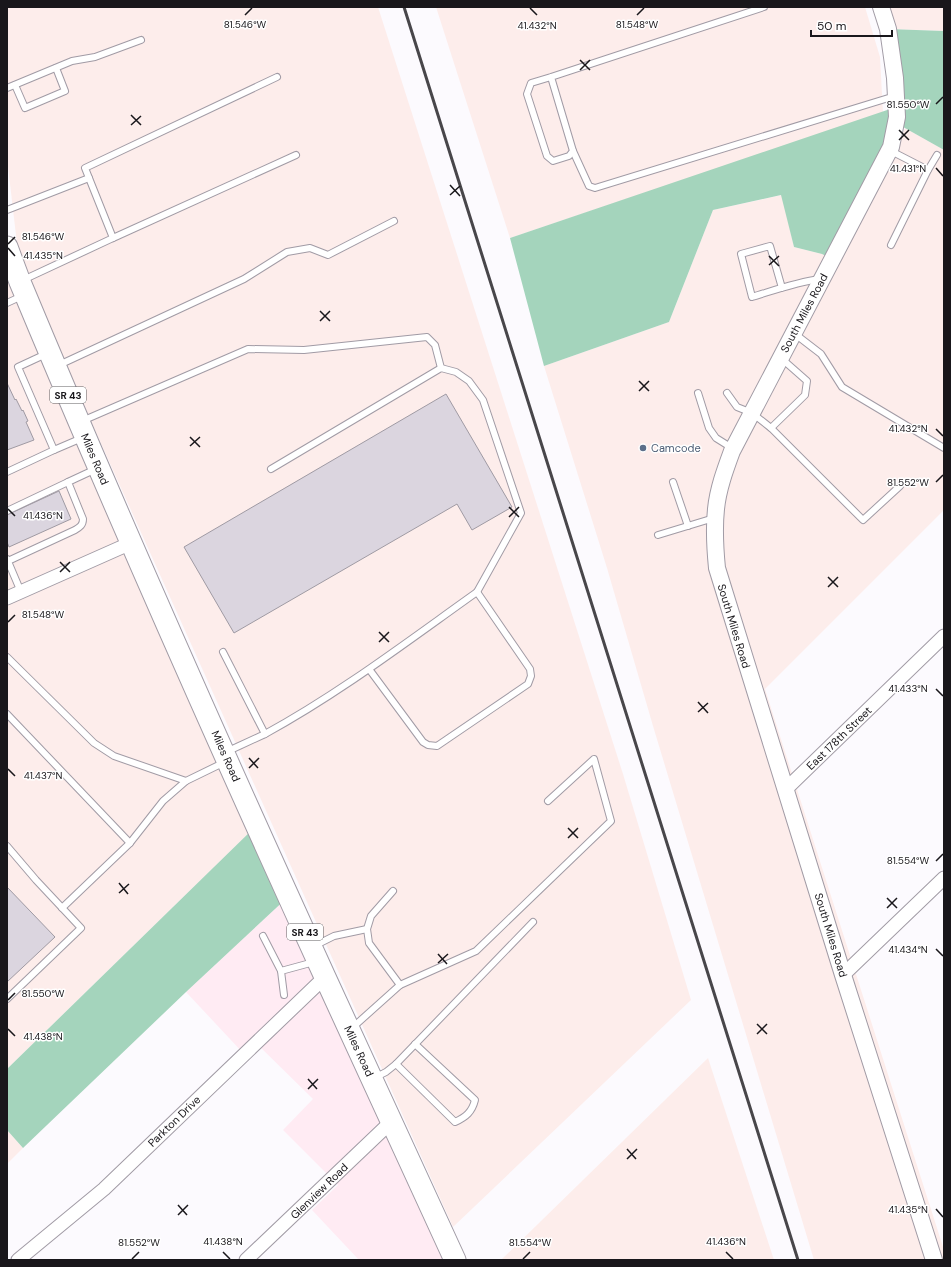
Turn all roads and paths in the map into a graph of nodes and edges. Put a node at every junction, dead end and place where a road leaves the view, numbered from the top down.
1 (764, 7) edge
2 (882, 7) edge
3 (141, 40) dead end
4 (56, 68) junction
5 (551, 77) junction
6 (278, 78) dead end
7 (15, 86) junction
8 (7, 88) edge
9 (896, 95) junction
10 (889, 150) junction
11 (573, 151) junction
12 (296, 155) dead end
13 (936, 155) dead end
14 (928, 170) junction
15 (89, 178) junction
16 (7, 210) edge
17 (394, 221) dead end
18 (113, 238) junction
19 (891, 245) dead end
20 (7, 247) edge
21 (822, 279) junction
22 (782, 288) junction
23 (17, 293) edge
24 (794, 333) junction
25 (780, 358) junction
26 (53, 360) junction
27 (441, 368) junction
28 (698, 393) dead end
29 (727, 394) dead end
30 (752, 413) junction
31 (771, 428) junction
32 (82, 430) junction
33 (944, 448) edge
34 (733, 449) junction
35 (54, 450) junction
36 (99, 468) junction
37 (271, 469) dead end
38 (7, 472) edge
39 (68, 482) junction
40 (674, 482) dead end
41 (900, 486) dead end
42 (7, 511) edge
43 (716, 517) junction
44 (688, 526) junction
45 (658, 535) dead end
46 (131, 543) junction
47 (7, 560) edge
48 (21, 592) junction
49 (477, 592) junction
50 (7, 598) edge
51 (944, 636) edge
52 (222, 652) dead end
53 (7, 656) edge
54 (369, 669) junction
55 (7, 714) edge
56 (265, 734) junction
57 (226, 756) junction
58 (186, 781) junction
59 (786, 790) junction
60 (548, 801) dead end
61 (130, 842) junction
62 (7, 846) edge
63 (944, 878) edge
64 (393, 891) dead end
65 (62, 908) junction
66 (533, 922) dead end
67 (367, 929) junction
68 (263, 936) dead end
69 (318, 961) junction
70 (281, 971) junction
71 (843, 975) junction
72 (400, 985) junction
73 (284, 995) dead end
74 (7, 999) edge
75 (350, 1030) junction
76 (415, 1044) junction
77 (396, 1064) junction
78 (372, 1079) junction
79 (392, 1121) junction
80 (18, 1260) edge
81 (246, 1260) edge
82 (455, 1260) edge
83 (934, 1260) edge

1 - 5 lane
2 - 9 street, South Miles Road
3 - 4 lane
4 - 7 lane
4 - 7 lane
5 - 11 lane
5 - 11 lane
6 - 15 lane
7 - 8 lane
9 - 10 street, South Miles Road
9 - 11 lane
10 - 14 lane
10 - 21 street, South Miles Road
12 - 18 lane
13 - 14 lane
14 - 19 lane
15 - 16 lane
15 - 18 lane
17 - 26 lane
18 - 23 lane
20 - 23 main road, Miles Road / SR 43
21 - 22 lane
21 - 24 street, South Miles Road
22 - 22 lane
23 - 26 main road, Miles Road / SR 43
24 - 25 street, South Miles Road
24 - 33 lane
25 - 30 street, South Miles Road
25 - 31 lane
26 - 32 main road, Miles Road / SR 43
26 - 35 lane
27 - 32 lane
27 - 37 lane
27 - 49 lane
28 - 34 lane
29 - 30 lane
30 - 31 lane
30 - 34 street, South Miles Road
31 - 41 lane
32 - 35 lane
32 - 36 main road, Miles Road / SR 43
34 - 43 street, South Miles Road
35 - 38 lane
36 - 39 lane
36 - 46 main road, Miles Road / SR 43
39 - 42 lane
39 - 47 lane
40 - 44 lane
43 - 44 lane
43 - 59 street, South Miles Road
44 - 45 lane
46 - 48 street
46 - 57 main road, Miles Road / SR 43
47 - 48 lane
48 - 50 street
49 - 54 lane
49 - 54 lane
51 - 59 street, East 178th Street
52 - 56 lane
53 - 58 lane
54 - 56 lane
55 - 61 lane
56 - 57 lane
57 - 58 lane
57 - 69 main road, Miles Road / SR 43
58 - 61 lane
59 - 71 street, South Miles Road
60 - 72 lane
61 - 65 lane
62 - 65 lane
63 - 71 street
64 - 67 lane
65 - 74 lane
66 - 76 lane
67 - 69 lane
67 - 72 lane
68 - 70 lane
69 - 70 lane
69 - 75 main road, Miles Road / SR 43
69 - 80 street, Parkton Drive
70 - 73 lane
71 - 83 street, South Miles Road
72 - 75 lane
75 - 78 main road, Miles Road / SR 43
76 - 77 lane
76 - 77 lane
77 - 78 lane
78 - 79 main road, Miles Road / SR 43
79 - 81 street, Glenview Road
79 - 82 main road, Miles Road / SR 43

